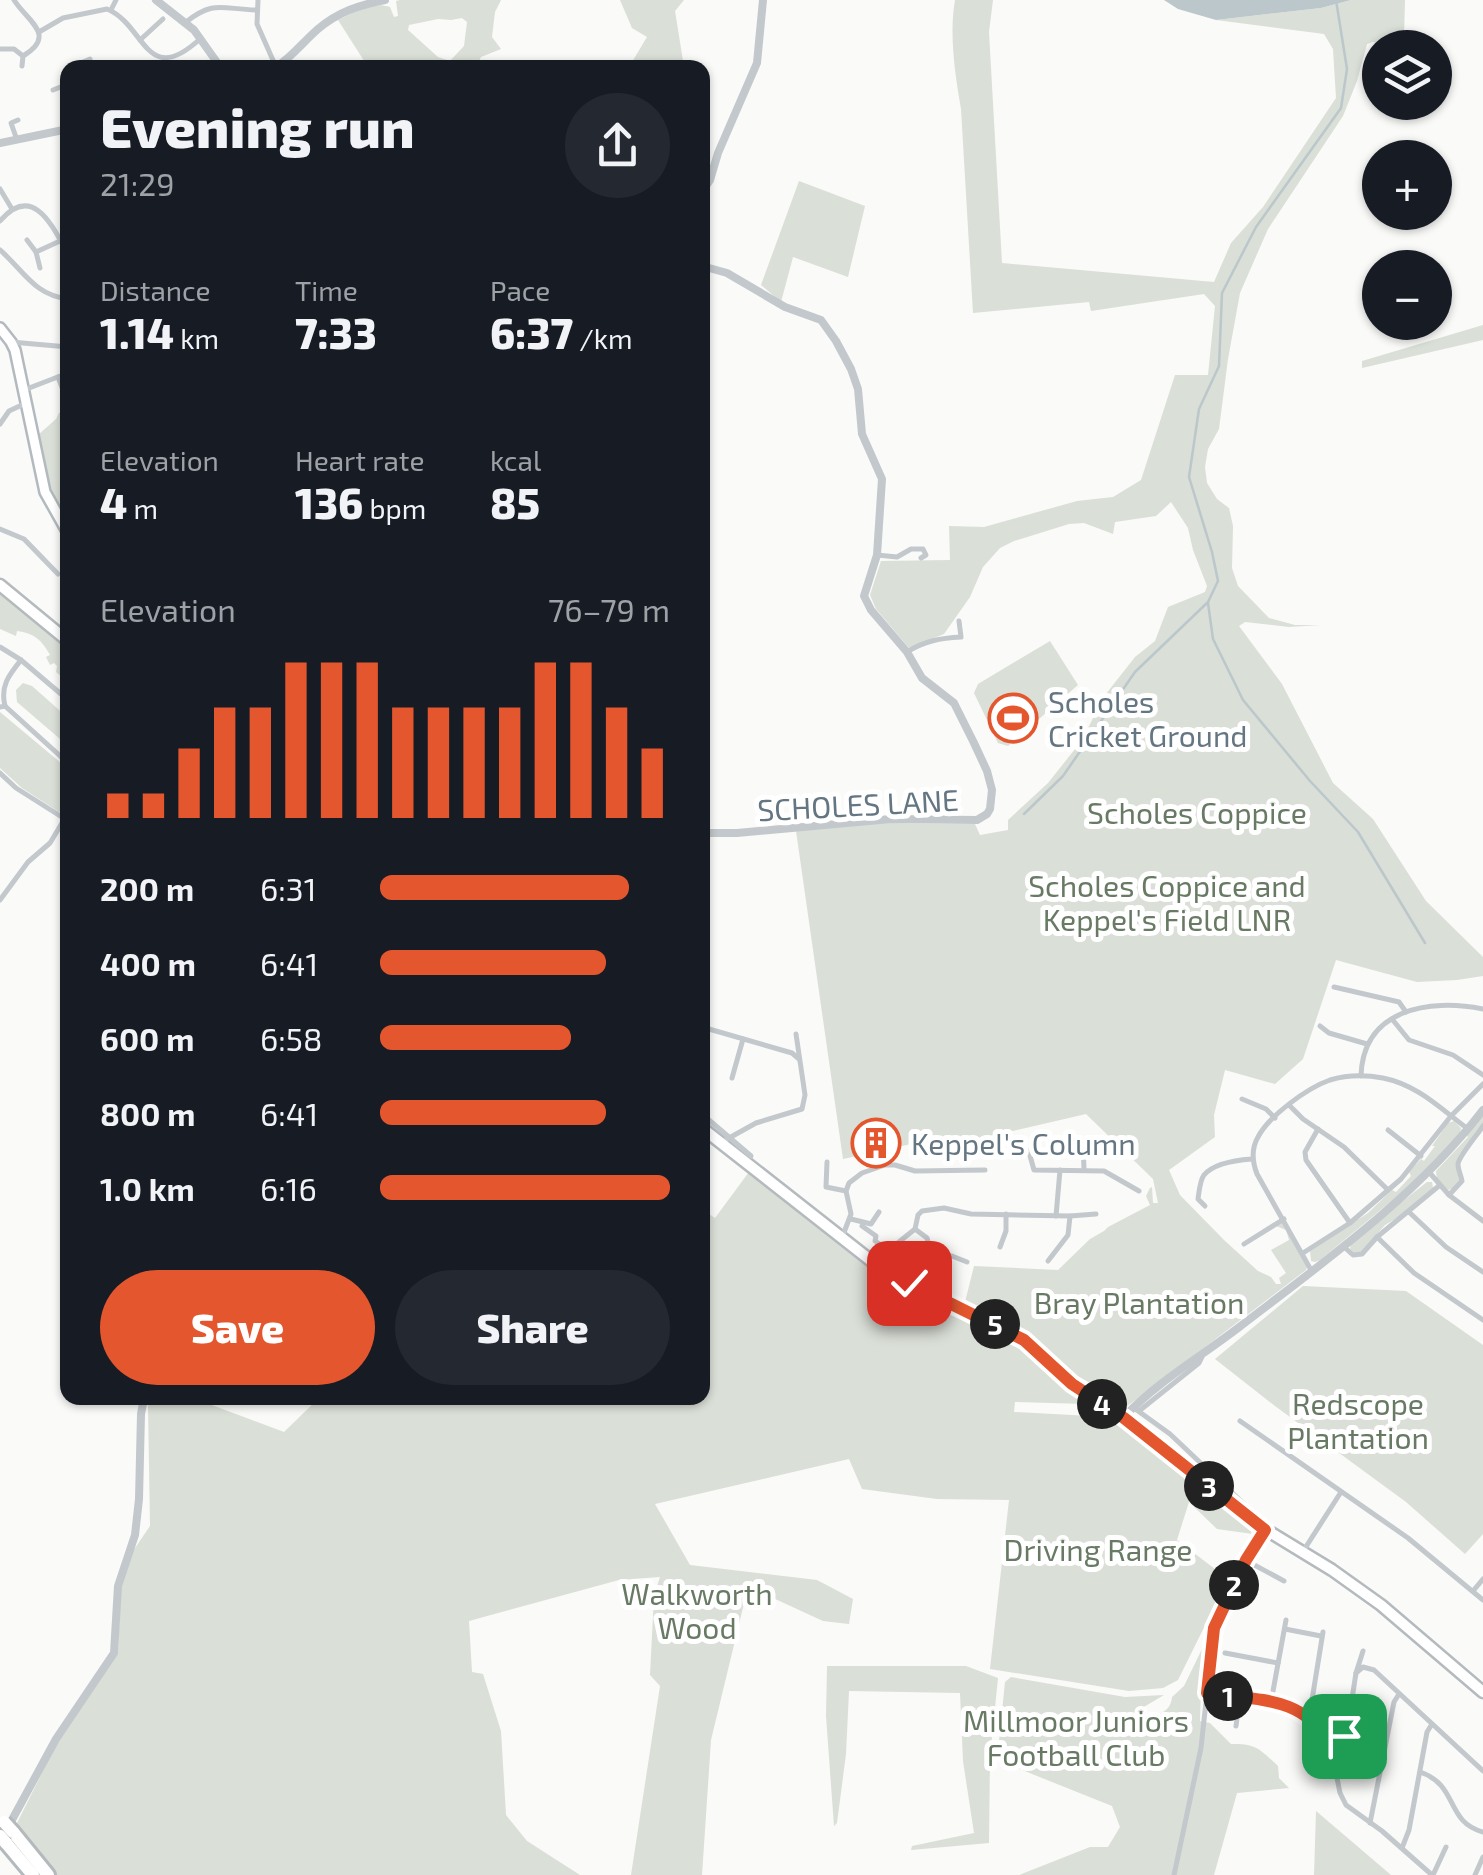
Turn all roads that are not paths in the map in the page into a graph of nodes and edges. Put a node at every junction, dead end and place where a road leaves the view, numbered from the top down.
1 (14, 0) edge
2 (116, 0) edge
3 (156, 0) edge
4 (258, 0) edge
5 (384, 0) edge
6 (763, 0) edge
7 (111, 10) junction
8 (256, 10) junction
9 (163, 19) dead end
10 (186, 22) junction
11 (39, 32) junction
12 (201, 38) junction
13 (140, 40) junction
14 (0, 49) edge
15 (23, 56) junction
16 (159, 56) junction
17 (90, 59) dead end
18 (86, 60) edge
19 (158, 60) edge
20 (216, 60) edge
21 (273, 60) edge
22 (288, 60) edge
23 (22, 66) dead end
24 (60, 87) edge
25 (53, 90) dead end
26 (18, 120) dead end
27 (60, 131) edge
28 (18, 140) junction
29 (0, 143) edge
30 (710, 180) edge
31 (0, 190) edge
32 (12, 209) junction
33 (0, 221) edge
34 (27, 240) dead end
35 (60, 241) joint
36 (0, 250) edge
37 (36, 252) junction
38 (40, 268) dead end
39 (710, 268) edge
40 (60, 298) edge
41 (0, 328) edge
42 (12, 342) junction
43 (60, 346) edge
44 (58, 377) joint
45 (60, 382) edge
46 (24, 390) junction
47 (27, 403) junction
48 (0, 424) edge
49 (60, 519) edge
50 (0, 529) edge
51 (877, 556) junction
52 (921, 558) dead end
53 (58, 574) dead end
54 (0, 586) edge
55 (959, 621) dead end
56 (60, 635) edge
57 (0, 647) edge
58 (907, 652) junction
59 (21, 660) junction
60 (60, 693) edge
61 (2, 707) edge
62 (60, 756) edge
63 (0, 773) edge
64 (60, 813) edge
65 (60, 826) edge
66 (710, 832) edge
67 (0, 900) edge
68 (1334, 986) dead end
69 (1483, 1009) edge
70 (1406, 1012) junction
71 (1392, 1019) junction
72 (1320, 1026) dead end
73 (710, 1029) edge
74 (796, 1034) dead end
75 (743, 1038) junction
76 (1367, 1044) junction
77 (799, 1060) junction
78 (1483, 1075) edge
79 (1361, 1076) junction
80 (732, 1078) dead end
81 (1483, 1084) edge
82 (1242, 1100) dead end
83 (1290, 1105) junction
84 (1483, 1110) edge
85 (1452, 1116) junction
86 (1275, 1118) junction
87 (1483, 1126) edge
88 (1318, 1129) junction
89 (1468, 1129) junction
90 (1388, 1130) dead end
91 (716, 1139) edge
92 (1081, 1139) dead end
93 (1038, 1150) dead end
94 (752, 1156) dead end
95 (1421, 1156) junction
96 (1253, 1158) junction
97 (828, 1162) dead end
98 (985, 1170) dead end
99 (1060, 1170) junction
100 (1084, 1170) junction
101 (1429, 1172) junction
102 (1440, 1185) junction
103 (1388, 1190) junction
104 (1139, 1191) dead end
105 (846, 1192) junction
106 (1449, 1195) junction
107 (1206, 1206) dead end
108 (879, 1212) dead end
109 (1408, 1212) junction
110 (1006, 1214) junction
111 (1096, 1214) dead end
112 (1056, 1216) junction
113 (1070, 1216) junction
114 (1284, 1219) junction
115 (851, 1220) junction
116 (1483, 1222) edge
117 (1350, 1223) junction
118 (862, 1226) dead end
119 (914, 1230) junction
120 (843, 1236) junction
121 (1377, 1237) junction
122 (1244, 1244) dead end
123 (1000, 1246) dead end
124 (1342, 1246) junction
125 (889, 1250) junction
126 (1303, 1253) junction
127 (933, 1259) dead end
128 (1048, 1261) dead end
129 (967, 1262) dead end
130 (880, 1267) junction
131 (1311, 1270) junction
132 (1483, 1272) edge
133 (930, 1292) junction
134 (1483, 1320) edge
135 (142, 1405) edge
136 (1136, 1410) junction
137 (1124, 1418) junction
138 (1240, 1420) dead end
139 (1342, 1492) junction
140 (1245, 1514) junction
141 (1265, 1530) junction
142 (1301, 1553) junction
143 (1246, 1560) junction
144 (1483, 1579) edge
145 (1284, 1581) dead end
146 (1473, 1591) junction
147 (1483, 1600) edge
148 (1286, 1620) dead end
149 (1285, 1629) junction
150 (1363, 1651) dead end
151 (1225, 1654) dead end
152 (1278, 1664) junction
153 (1356, 1673) junction
154 (1483, 1692) edge
155 (1207, 1693) junction
156 (1399, 1694) junction
157 (1240, 1696) junction
158 (1272, 1702) junction
159 (1306, 1714) junction
160 (1432, 1724) junction
161 (1236, 1726) dead end
162 (1330, 1744) junction
163 (1483, 1771) edge
164 (1420, 1772) junction
165 (1370, 1824) junction
166 (4, 1832) edge
167 (1483, 1832) edge
168 (1446, 1847) dead end
169 (1402, 1848) junction
170 (1483, 1856) edge
171 (33, 1875) edge
172 (48, 1875) edge
173 (1174, 1875) edge
174 (1432, 1875) edge
175 (1474, 1875) edge

1 - 11 street
2 - 7 street
3 - 10 street
4 - 8 street
5 - 22 street
6 - 30 street
7 - 11 street
7 - 13 street
8 - 10 street
8 - 21 street
9 - 13 street
10 - 12 street
11 - 15 street
12 - 16 street
12 - 20 street
13 - 16 street
14 - 15 street
15 - 23 street
16 - 19 street
17 - 18 street
24 - 25 street
26 - 28 street
27 - 28 street
28 - 29 street
31 - 32 street
32 - 33 street
32 - 35 street
34 - 37 street
35 - 37 street
36 - 40 street
37 - 38 street
39 - 51 street, SCHOLES LANE
41 - 42 main road
42 - 43 street
42 - 46 main road
44 - 45 street
44 - 46 street
46 - 47 main road
47 - 48 street
47 - 49 main road
50 - 53 street
51 - 52 street
51 - 58 street, SCHOLES LANE
54 - 56 main road
55 - 58 street
57 - 59 street
58 - 66 street, SCHOLES LANE
59 - 60 street
59 - 61 street
61 - 62 street
63 - 64 street
65 - 67 street
68 - 70 street
69 - 70 street
70 - 71 street
71 - 76 street
71 - 78 street
72 - 76 street
73 - 75 street
74 - 77 street
75 - 77 street
75 - 80 street
76 - 79 street
77 - 91 street
79 - 83 street
79 - 85 street
81 - 85 street
82 - 86 street
83 - 86 street
83 - 88 street
84 - 89 street
85 - 89 street
85 - 95 street
86 - 96 street
87 - 106 street
88 - 103 street
88 - 117 street
89 - 101 street
90 - 95 street
91 - 94 street
91 - 120 main road
92 - 100 street
93 - 99 street
95 - 103 street
96 - 107 street
96 - 114 street
97 - 105 street
98 - 105 street
99 - 100 street
99 - 112 street
100 - 104 street
101 - 102 street
101 - 124 street
102 - 106 street
102 - 109 street
103 - 117 street
105 - 115 street
106 - 116 street
108 - 115 street
109 - 121 street
109 - 132 street
110 - 112 street
110 - 119 street
110 - 123 street
111 - 113 street
112 - 113 street
113 - 128 street
114 - 122 street
114 - 126 street
115 - 120 street
117 - 126 street
118 - 125 street
119 - 125 street
119 - 127 street
120 - 130 main road
121 - 124 street
121 - 134 street
124 - 131 street
125 - 130 street
126 - 131 street
129 - 133 street
130 - 133 main road
131 - 136 street
133 - 137 main road
135 - 166 street
136 - 137 street
136 - 140 street
137 - 140 main road
138 - 139 street
139 - 142 street
139 - 146 street
140 - 141 main road
141 - 142 main road
141 - 143 street
142 - 154 main road
143 - 145 street
143 - 155 street
144 - 146 street
146 - 147 street
148 - 149 street
149 - 152 street
149 - 159 street
150 - 153 street
151 - 152 street
152 - 158 street
153 - 156 street
153 - 162 street
155 - 157 street
155 - 173 street
156 - 160 street
156 - 165 street
157 - 158 street
157 - 161 street
158 - 159 street
159 - 162 street
160 - 163 street
160 - 164 street
162 - 165 street
164 - 167 street
164 - 169 street
165 - 169 street
166 - 171 highway
166 - 172 highway
168 - 174 street
169 - 174 street
170 - 175 street

